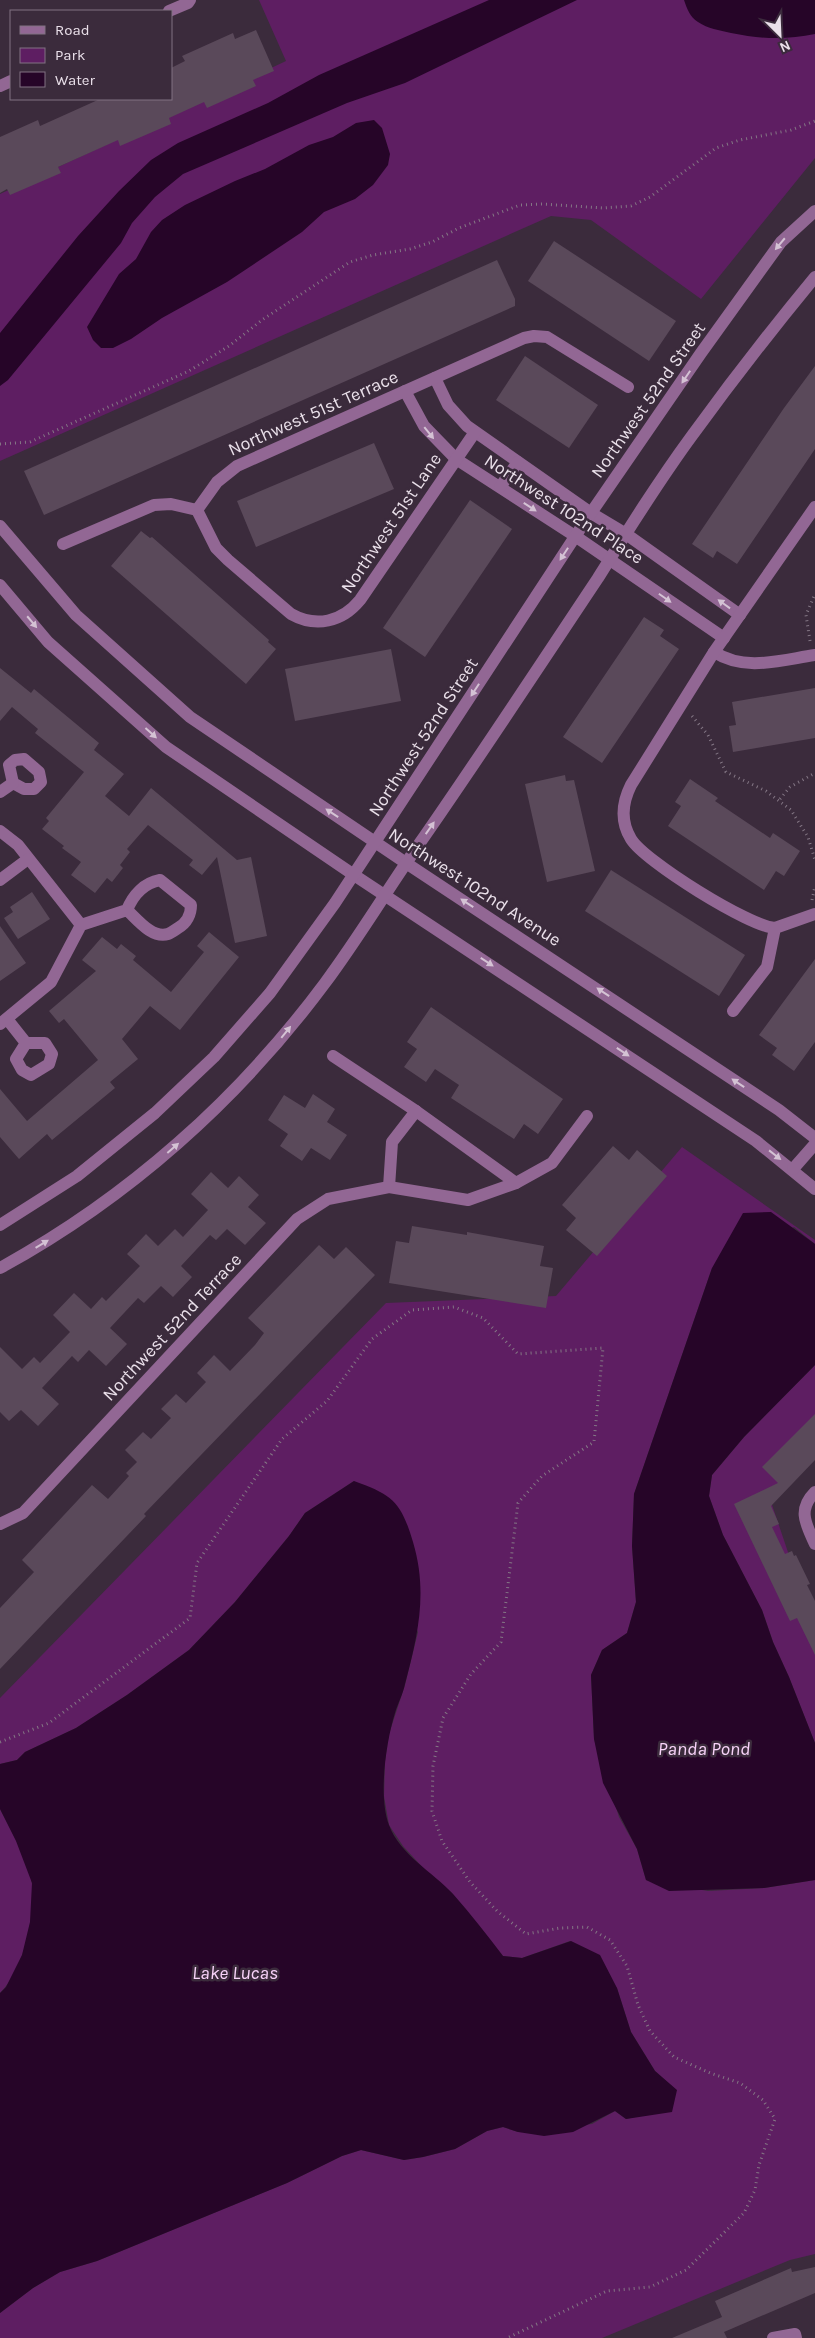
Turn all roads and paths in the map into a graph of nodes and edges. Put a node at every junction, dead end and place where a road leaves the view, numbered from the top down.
1 (189, 2) edge
2 (172, 10) edge
3 (815, 121) edge
4 (815, 211) edge
5 (815, 277) edge
6 (435, 378) junction
7 (628, 387) dead end
8 (405, 391) junction
9 (475, 432) junction
10 (0, 444) edge
11 (456, 459) junction
12 (518, 462) junction
13 (500, 488) junction
14 (815, 506) edge
15 (197, 510) junction
16 (591, 513) junction
17 (0, 526) edge
18 (626, 534) junction
19 (575, 536) junction
20 (63, 544) dead end
21 (610, 559) junction
22 (0, 585) edge
23 (815, 594) edge
24 (740, 615) junction
25 (724, 638) junction
26 (714, 652) junction
27 (814, 655) edge
28 (680, 707) junction
29 (815, 773) edge
30 (13, 782) dead end
31 (0, 792) edge
32 (780, 800) junction
33 (0, 832) edge
34 (375, 842) junction
35 (28, 859) junction
36 (815, 860) edge
37 (406, 863) junction
38 (354, 875) junction
39 (0, 880) edge
40 (385, 896) junction
41 (127, 910) junction
42 (815, 914) edge
43 (81, 925) junction
44 (775, 928) junction
45 (733, 1011) dead end
46 (3, 1021) edge
47 (26, 1043) dead end
48 (333, 1056) dead end
49 (416, 1111) junction
50 (586, 1116) dead end
51 (815, 1138) edge
52 (815, 1144) edge
53 (794, 1169) junction
54 (516, 1183) junction
55 (389, 1187) junction
56 (815, 1189) edge
57 (0, 1225) edge
58 (0, 1268) edge
59 (815, 1492) edge
60 (0, 1524) edge
61 (815, 1544) edge
62 (0, 1742) edge
63 (507, 2338) edge
64 (773, 2338) edge
65 (796, 2338) edge

1 - 2 street
3 - 10 path
4 -> 16 street, Northwest 52nd Street
5 - 18 street
6 - 7 street, Northwest 51st Terrace
6 - 8 street, Northwest 51st Terrace
6 - 9 street, Northwest 102nd Place
8 -> 11 street, Northwest 102nd Place
8 - 15 street, Northwest 51st Terrace
9 - 11 street, Northwest 51st Lane
9 - 12 street, Northwest 102nd Place
11 - 13 street, Northwest 102nd Place
11 - 15 street, Northwest 51st Lane
12 - 13 street
12 - 16 street, Northwest 102nd Place
13 -> 19 street, Northwest 102nd Place
14 - 24 street
15 - 20 street
16 - 18 street, Northwest 102nd Place
16 - 19 street, Northwest 52nd Street
34 -> 17 street, Northwest 102nd Avenue
18 - 21 street
24 -> 18 street, Northwest 102nd Place
19 - 21 street, Northwest 102nd Place
19 -> 34 street, Northwest 52nd Street
21 -> 25 street, Northwest 102nd Place
37 -> 21 street
22 -> 38 street
23 - 27 path
24 - 25 street
25 - 26 street
26 - 27 street
26 - 28 street
28 - 32 path
28 - 44 street
29 - 32 path
30 - 31 street
32 - 36 path
33 - 35 street
34 - 37 street, Northwest 102nd Avenue
34 - 38 street, Northwest 52nd Street
35 - 39 street
35 - 43 street
37 - 40 street
51 -> 37 street, Northwest 102nd Avenue
38 - 40 street
38 - 57 street, Northwest 52nd Street
40 -> 53 street
58 -> 40 street
41 - 41 street
41 - 43 street
42 - 44 street
43 - 46 street
44 - 45 street
46 - 47 street
48 - 49 street
49 - 54 street
49 - 55 street
50 - 54 street, Northwest 52nd Terrace
52 - 53 street
53 - 56 street
54 - 55 street, Northwest 52nd Terrace
55 - 60 street, Northwest 52nd Terrace
59 - 61 street
62 - 63 path
64 - 65 street

